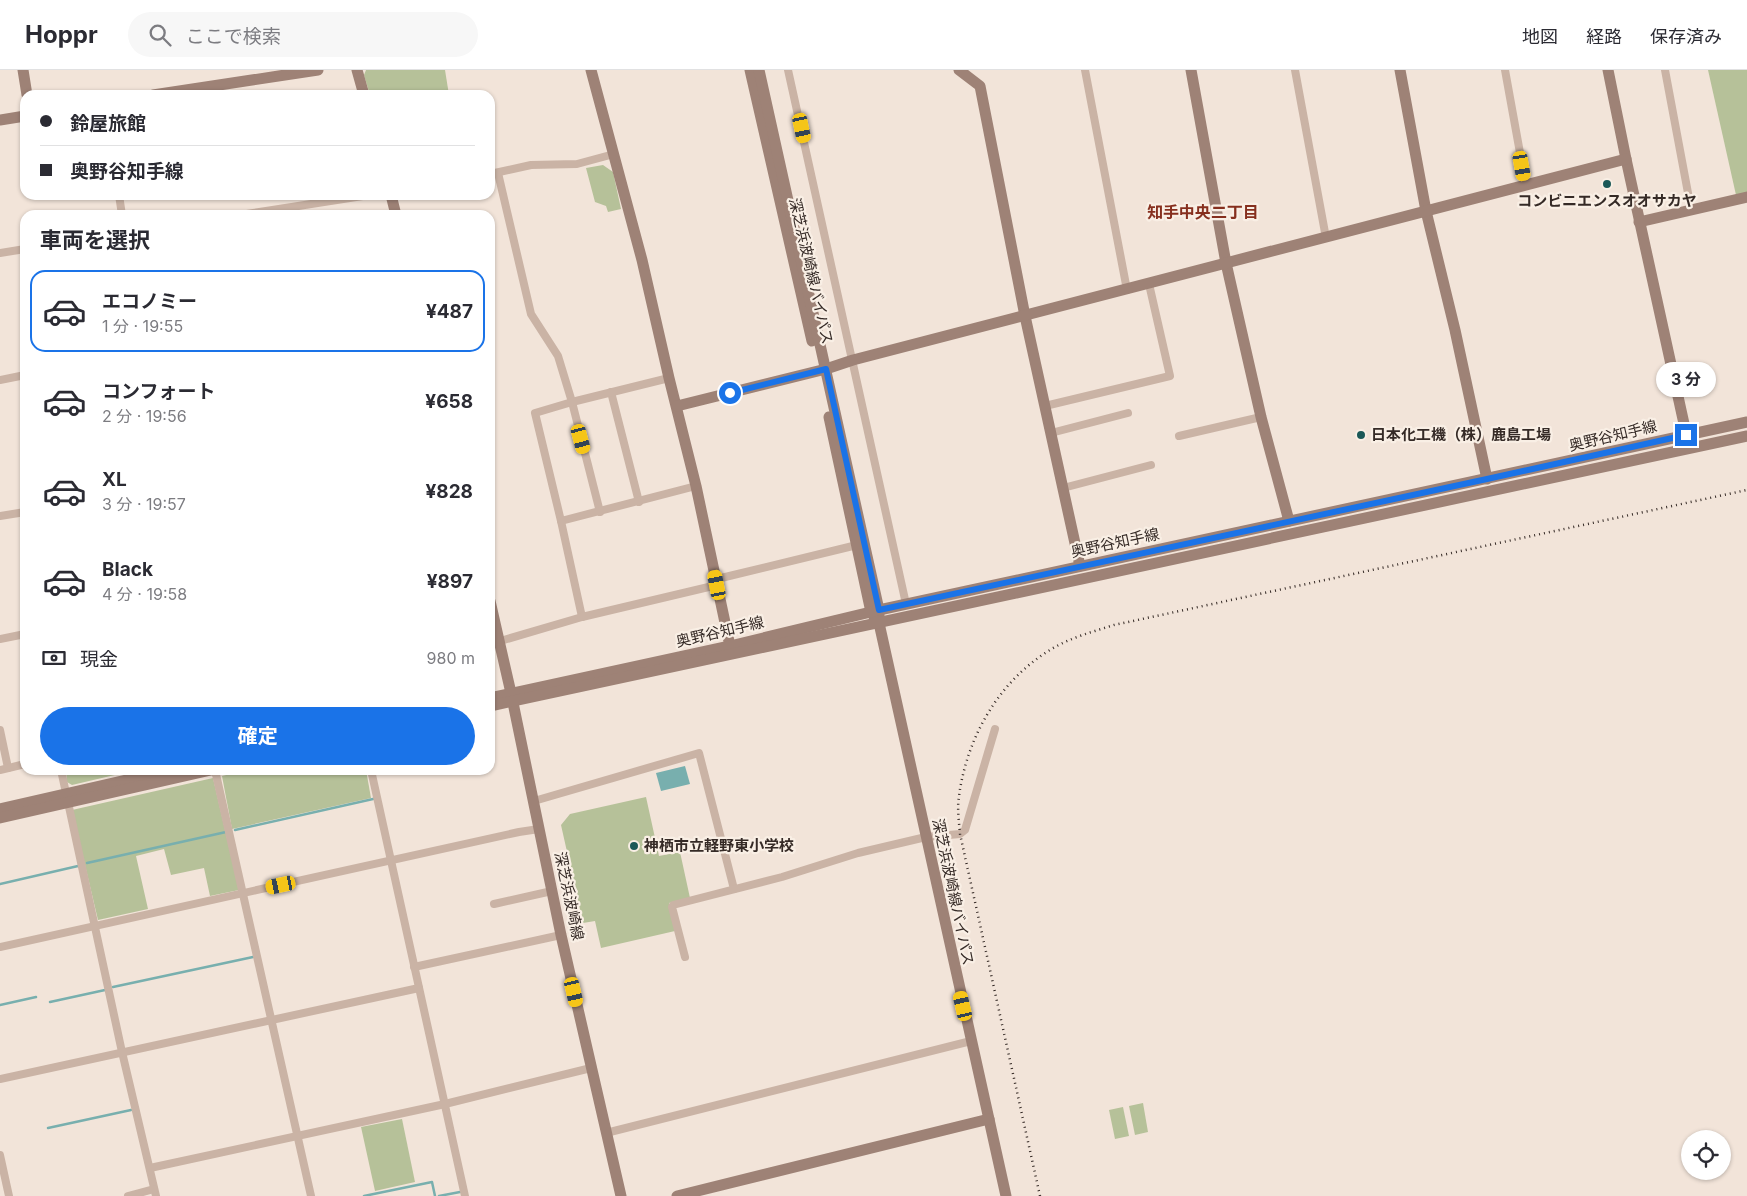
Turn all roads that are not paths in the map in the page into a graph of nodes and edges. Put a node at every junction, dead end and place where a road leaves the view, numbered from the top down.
1 (23, 70) edge
2 (318, 70) edge
3 (357, 70) edge
4 (591, 70) edge
5 (750, 70) edge
6 (759, 70) edge
7 (788, 70) edge
8 (960, 70) edge
9 (1084, 70) edge
10 (1191, 70) edge
11 (1294, 70) edge
12 (1400, 70) edge
13 (1505, 70) edge
14 (1608, 70) edge
15 (1665, 70) edge
16 (26, 90) edge
17 (186, 90) edge
18 (363, 90) edge
19 (20, 117) edge
20 (0, 120) edge
21 (614, 154) junction
22 (1626, 159) junction
23 (495, 174) edge
24 (495, 178) edge
25 (1526, 186) junction
26 (1747, 197) edge
27 (337, 200) edge
28 (1691, 209) junction
29 (272, 210) edge
30 (1426, 211) junction
31 (1640, 222) junction
32 (1326, 238) junction
33 (20, 250) edge
34 (0, 253) edge
35 (1226, 263) junction
36 (1149, 284) junction
37 (1127, 290) junction
38 (1025, 316) junction
39 (854, 360) junction
40 (822, 370) junction
41 (20, 376) edge
42 (669, 378) junction
43 (0, 380) edge
44 (611, 392) junction
45 (572, 402) junction
46 (677, 406) junction
47 (1045, 406) junction
48 (1128, 413) dead end
49 (1261, 417) junction
50 (1747, 422) edge
51 (1051, 433) junction
52 (1686, 435) junction
53 (1179, 436) dead end
54 (1747, 436) edge
55 (1689, 447) junction
56 (1151, 466) dead end
57 (1487, 479) junction
58 (696, 486) junction
59 (1063, 488) junction
60 (639, 502) junction
61 (600, 512) junction
62 (20, 513) edge
63 (0, 516) edge
64 (561, 521) junction
65 (1289, 521) junction
66 (857, 546) junction
67 (1080, 566) junction
68 (717, 585) junction
69 (906, 604) junction
70 (875, 611) junction
71 (582, 617) junction
72 (879, 623) junction
73 (20, 635) edge
74 (0, 638) edge
75 (495, 642) edge
76 (730, 646) junction
77 (512, 697) junction
78 (495, 698) edge
79 (495, 704) edge
80 (995, 729) dead end
81 (0, 730) edge
82 (20, 765) edge
83 (8, 768) junction
84 (0, 770) edge
85 (61, 775) edge
86 (152, 775) edge
87 (185, 775) edge
88 (216, 775) edge
89 (372, 775) edge
90 (67, 798) junction
91 (534, 801) junction
92 (0, 809) edge
93 (0, 818) edge
94 (539, 829) junction
95 (926, 837) junction
96 (390, 862) junction
97 (734, 889) junction
98 (552, 890) junction
99 (244, 893) junction
100 (494, 904) dead end
101 (95, 926) junction
102 (561, 935) junction
103 (0, 947) edge
104 (685, 957) dead end
105 (414, 967) junction
106 (419, 988) junction
107 (272, 1020) junction
108 (971, 1041) junction
109 (122, 1052) junction
110 (591, 1068) junction
111 (0, 1079) edge
112 (445, 1104) junction
113 (989, 1119) junction
114 (606, 1133) junction
115 (298, 1135) junction
116 (0, 1155) edge
117 (150, 1168) junction
118 (155, 1193) edge
119 (9, 1196) edge
120 (128, 1196) edge
121 (312, 1196) edge
122 (465, 1196) edge
123 (621, 1196) edge
124 (677, 1196) edge
125 (1006, 1196) edge

1 - 16 main road
2 - 17 main road
3 - 18 main road
4 - 21 main road
5 - 40 main road, 深芝浜波崎線バイパス
6 - 40 main road, 深芝浜波崎線バイパス
7 - 39 street
8 - 38 main road
9 - 37 street
10 - 35 main road
11 - 32 street
12 - 30 main road
13 - 25 street
14 - 22 main road
15 - 28 street
19 - 20 main road
21 - 23 street
21 - 42 main road
22 - 25 main road
22 - 31 main road
24 - 45 street
25 - 30 main road
26 - 28 main road
27 - 29 street
28 - 31 main road
30 - 32 main road
30 - 57 main road
31 - 52 main road
32 - 35 main road
33 - 34 street
35 - 36 main road
35 - 49 main road
36 - 37 main road
36 - 47 street
37 - 38 main road
38 - 39 main road
38 - 47 main road
39 - 40 main road
39 - 69 street
40 - 46 main road
40 - 66 main road, 深芝浜波崎線バイパス
40 - 70 main road, 深芝浜波崎線バイパス
41 - 43 street
42 - 44 street
42 - 46 main road
44 - 45 street
44 - 60 street
45 - 61 street
45 - 64 street
46 - 58 main road
47 - 51 main road
48 - 51 street
49 - 53 street
49 - 65 main road
50 - 52 main road, 奥野谷知手線
51 - 59 main road
52 - 55 main road
52 - 57 main road, 奥野谷知手線
54 - 55 main road, 奥野谷知手線
55 - 72 main road, 奥野谷知手線
56 - 59 street
57 - 65 main road, 奥野谷知手線
58 - 60 street
58 - 68 main road
59 - 67 main road
60 - 61 street
61 - 64 street
62 - 63 street
64 - 71 street
65 - 67 main road, 奥野谷知手線
66 - 68 street
66 - 70 main road, 深芝浜波崎線バイパス
67 - 69 main road, 奥野谷知手線
68 - 71 street
68 - 76 main road
69 - 70 main road, 奥野谷知手線
70 - 72 main road, 深芝浜波崎線バイパス
70 - 76 main road, 奥野谷知手線
71 - 75 street
72 - 77 main road, 奥野谷知手線
72 - 95 main road, 深芝浜波崎線バイパス
73 - 74 street
75 - 77 main road, 深芝浜波崎線
76 - 77 main road, 奥野谷知手線
77 - 78 main road, 奥野谷知手線
77 - 79 main road, 奥野谷知手線
77 - 91 main road, 深芝浜波崎線
80 - 95 street
81 - 83 street
82 - 83 street
83 - 84 street
85 - 90 street
86 - 90 main road
87 - 90 main road
88 - 99 street
89 - 96 street
90 - 92 main road
90 - 93 main road
90 - 101 street
91 - 94 main road, 深芝浜波崎線
91 - 97 street
94 - 96 street
94 - 98 main road, 深芝浜波崎線
95 - 97 street
95 - 108 main road, 深芝浜波崎線バイパス
96 - 99 street
96 - 105 street
97 - 104 street
98 - 100 street
98 - 102 main road, 深芝浜波崎線
99 - 101 street
99 - 107 street
101 - 103 street
101 - 109 street
102 - 105 street
102 - 110 main road, 深芝浜波崎線
105 - 106 street
106 - 107 street
106 - 112 street
107 - 109 street
107 - 115 street
108 - 113 main road, 深芝浜波崎線バイパス
108 - 114 street
109 - 111 street
109 - 117 street
110 - 112 street
110 - 114 main road, 深芝浜波崎線
112 - 115 street
112 - 122 street
113 - 124 main road
113 - 125 main road, 深芝浜波崎線バイパス
114 - 123 main road, 深芝浜波崎線
115 - 117 street
115 - 121 street
116 - 119 street
117 - 118 street
118 - 120 street

